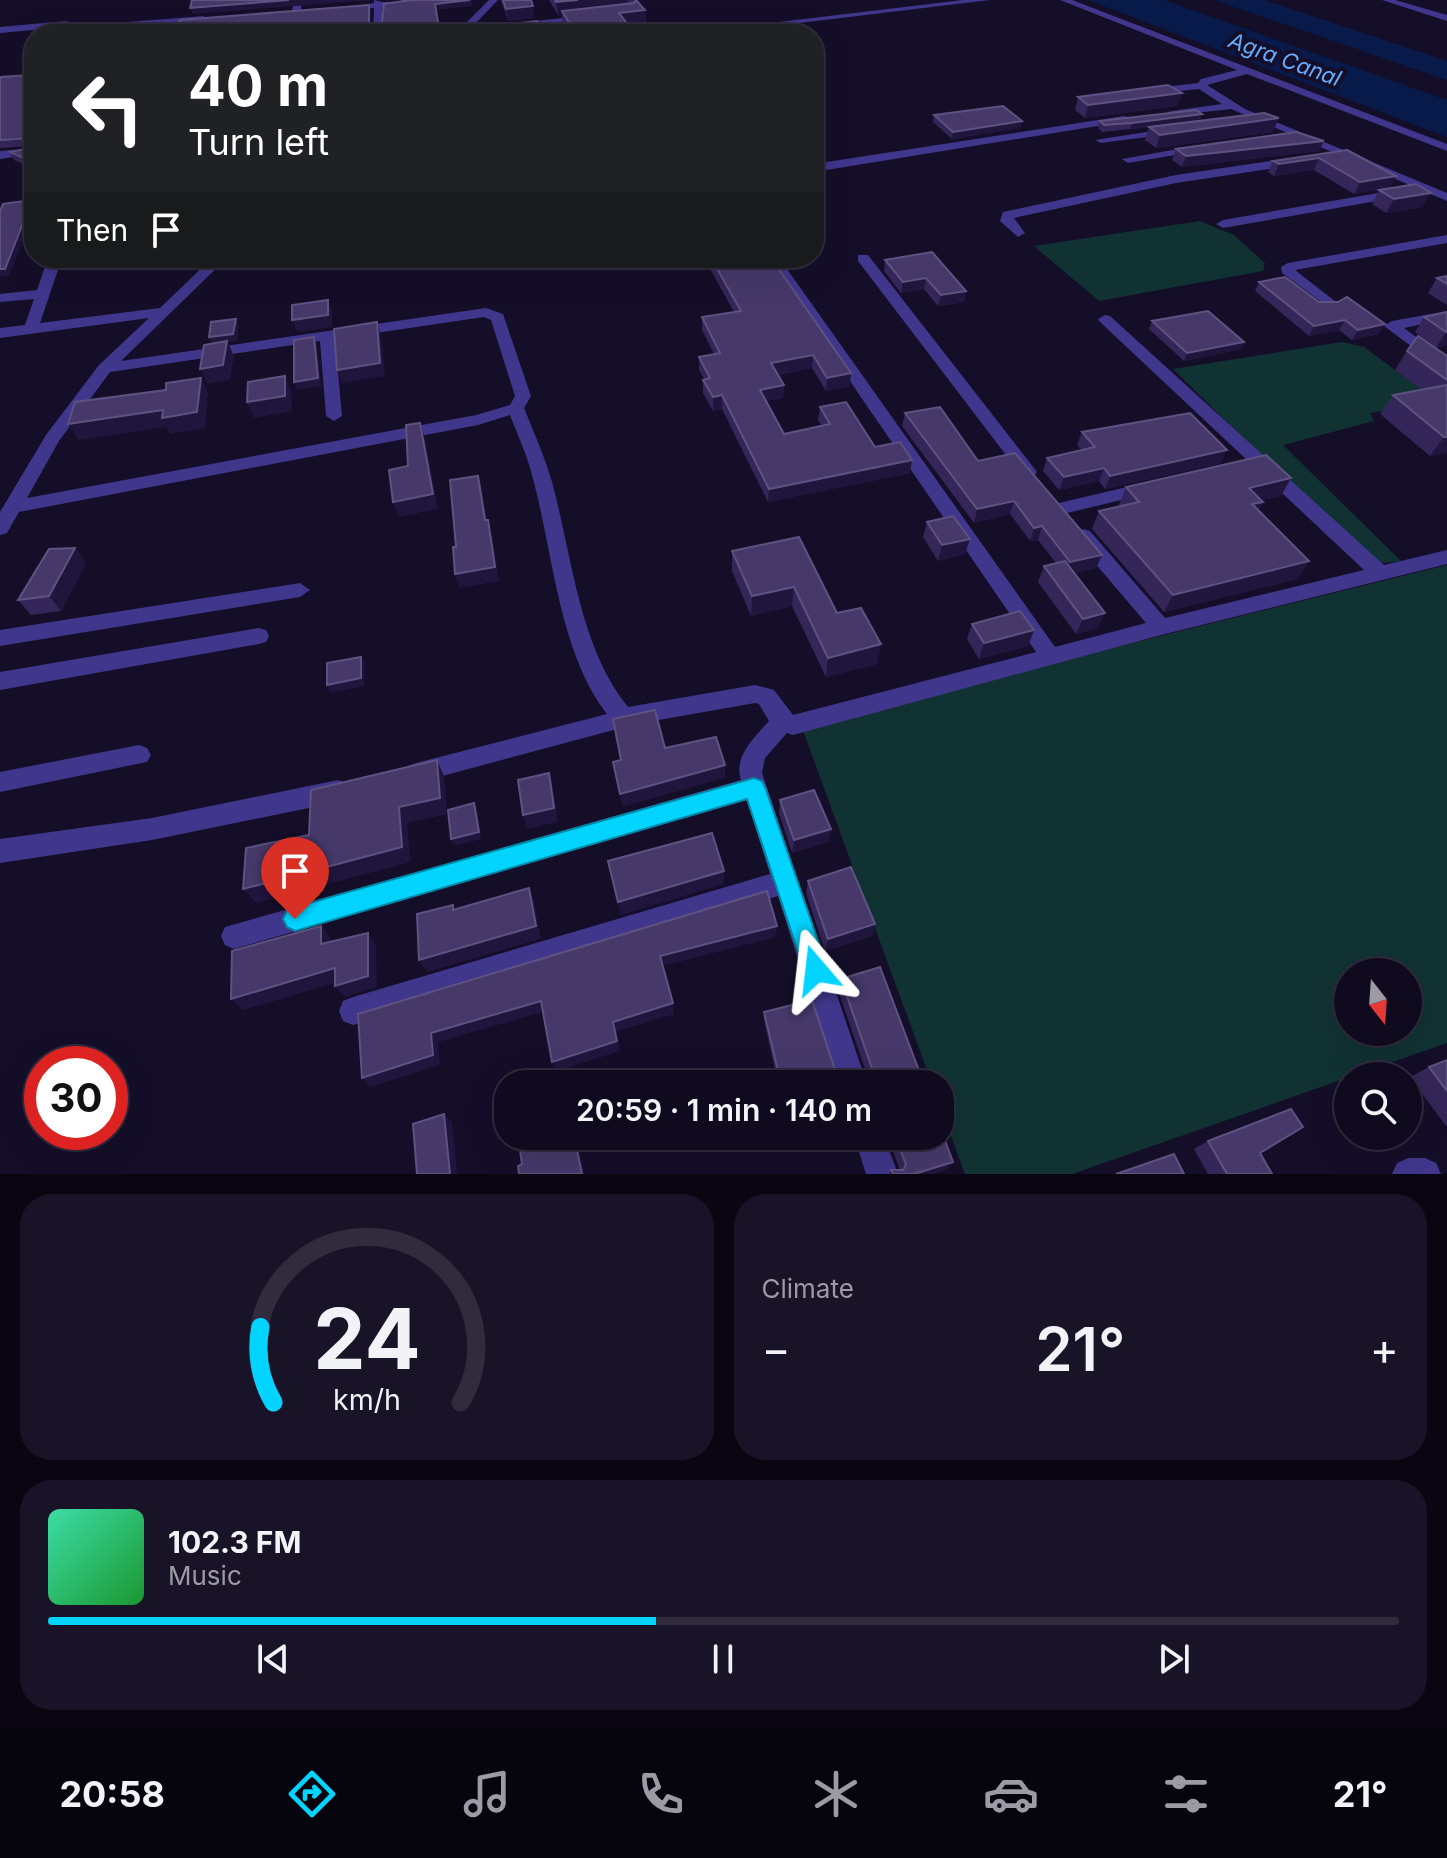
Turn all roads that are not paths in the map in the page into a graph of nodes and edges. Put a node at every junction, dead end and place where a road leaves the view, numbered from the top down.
1 (298, 0) edge
2 (447, 0) edge
3 (986, 0) edge
4 (1064, 0) edge
5 (1386, 0) edge
6 (497, 1) edge
7 (378, 3) edge
8 (337, 9) edge
9 (309, 11) edge
10 (296, 12) junction
11 (283, 13) edge
12 (493, 16) dead end
13 (599, 17) edge
14 (477, 18) junction
15 (1447, 18) edge
16 (146, 24) edge
17 (209, 24) edge
18 (294, 24) edge
19 (378, 24) edge
20 (471, 24) edge
21 (539, 24) edge
22 (773, 24) edge
23 (24, 28) edge
24 (0, 30) edge
25 (1248, 71) junction
26 (1201, 86) junction
27 (1140, 92) edge
28 (1231, 106) junction
29 (1156, 115) edge
30 (1143, 117) edge
31 (1261, 119) junction
32 (1232, 123) edge
33 (1188, 129) edge
34 (1296, 135) junction
35 (1266, 139) edge
36 (1101, 140) dead end
37 (1220, 146) edge
38 (1447, 148) edge
39 (24, 152) edge
40 (1344, 154) junction
41 (0, 155) edge
42 (1128, 159) dead end
43 (824, 166) edge
44 (1425, 188) junction
45 (1447, 197) edge
46 (1223, 224) dead end
47 (1018, 233) dead end
48 (1447, 239) edge
49 (863, 258) dead end
50 (52, 268) edge
51 (209, 268) edge
52 (782, 272) edge
53 (45, 293) junction
54 (0, 298) edge
55 (1331, 305) edge
56 (160, 312) junction
57 (1447, 315) edge
58 (1105, 319) dead end
59 (31, 329) junction
60 (0, 333) edge
61 (327, 336) junction
62 (1446, 365) edge
63 (105, 368) junction
64 (516, 408) junction
65 (334, 416) dead end
66 (1166, 484) edge
67 (1049, 497) junction
68 (12, 507) junction
69 (0, 528) edge
70 (1447, 557) edge
71 (1381, 574) junction
72 (300, 590) dead end
73 (1161, 627) junction
74 (259, 636) dead end
75 (0, 638) edge
76 (1051, 657) junction
77 (0, 681) edge
78 (628, 718) junction
79 (782, 722) junction
80 (139, 755) dead end
81 (388, 780) edge
82 (0, 782) edge
83 (357, 787) edge
84 (754, 787) junction
85 (0, 851) edge
86 (788, 881) junction
87 (234, 936) dead end
88 (353, 1011) dead end
89 (848, 1070) edge
90 (874, 1150) edge
91 (882, 1174) edge
92 (1408, 1174) edge
93 (1425, 1174) edge

1 - 10 street
2 - 7 street
3 - 22 street
4 - 25 street
5 - 15 street
6 - 14 street
7 - 8 street
7 - 19 street
9 - 10 street
10 - 11 street
10 - 18 street
12 - 14 street
13 - 21 street
14 - 20 street
16 - 17 street
23 - 24 street
25 - 26 street
25 - 38 street
26 - 27 street
26 - 28 street
28 - 29 street
28 - 31 street
30 - 43 street
31 - 32 street
31 - 34 street
33 - 36 street
34 - 35 street
34 - 40 street
37 - 42 street
39 - 41 street
40 - 44 street
40 - 47 street
44 - 45 street
44 - 46 street
48 - 55 street
49 - 67 street
50 - 53 street
51 - 56 street
52 - 76 street
53 - 54 street
53 - 59 street
56 - 59 street
56 - 63 street
57 - 62 street
58 - 71 street
59 - 60 street
61 - 63 street
61 - 64 street
61 - 65 street
63 - 68 street
64 - 68 street
64 - 78 street
66 - 67 street
67 - 73 street
68 - 69 street
70 - 71 street
71 - 73 street
72 - 75 street
73 - 76 street
74 - 77 street
76 - 79 street
78 - 79 street
78 - 81 street
79 - 84 street
80 - 82 street
83 - 85 street
84 - 86 street
84 - 87 street
86 - 88 street
86 - 89 street
90 - 91 street
92 - 93 street

